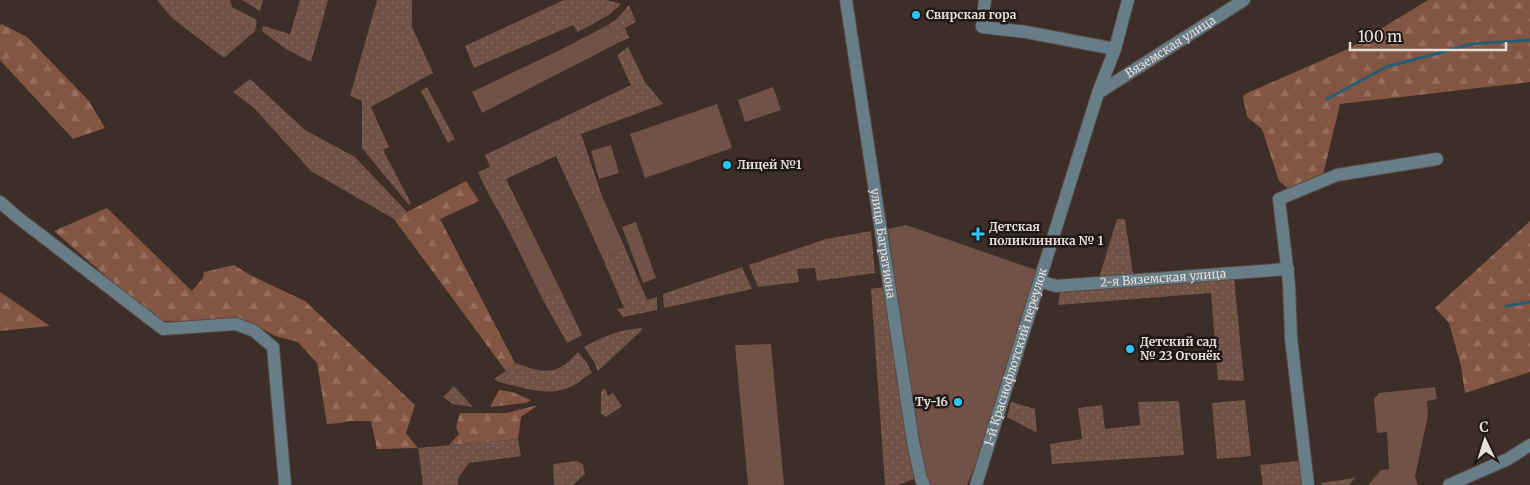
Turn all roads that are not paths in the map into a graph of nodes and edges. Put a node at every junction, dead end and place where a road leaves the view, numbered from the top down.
1 (846, 0) edge
2 (985, 0) edge
3 (1128, 0) edge
4 (1244, 0) edge
5 (1115, 49) junction
6 (1098, 93) junction
7 (1437, 159) dead end
8 (0, 202) edge
9 (1288, 269) junction
10 (1040, 281) junction
11 (1530, 446) edge
12 (285, 485) edge
13 (924, 485) edge
14 (976, 485) edge
15 (1308, 485) edge
16 (1449, 485) edge

1 - 13 street, улица Багратиона
2 - 5 street
3 - 5 street, 1-й Краснофлотский переулок
4 - 6 street, Вяземская улица
5 - 6 street, 1-й Краснофлотский переулок
6 - 10 street, 1-й Краснофлотский переулок
7 - 9 street
8 - 12 street
9 - 10 street, 2-я Вяземская улица
9 - 15 street
10 - 14 street, 1-й Краснофлотский переулок
11 - 16 street

